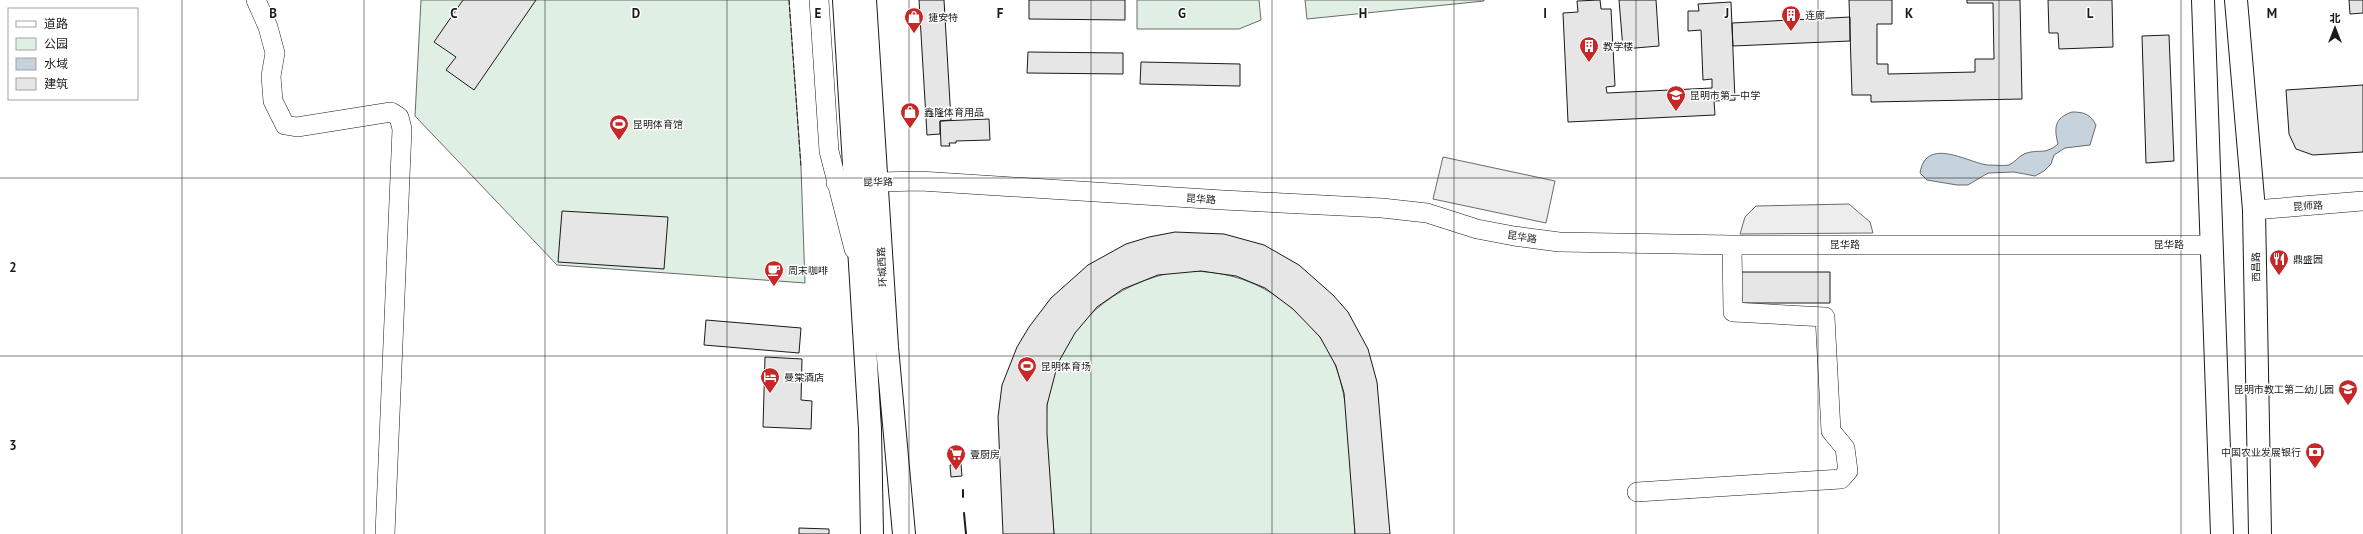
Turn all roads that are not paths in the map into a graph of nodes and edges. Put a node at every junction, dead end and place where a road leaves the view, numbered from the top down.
1 (256, 0) edge
2 (819, 0) edge
3 (844, 0) edge
4 (865, 0) edge
5 (2203, 0) edge
6 (2236, 0) edge
7 (846, 182) junction
8 (877, 182) junction
9 (2363, 201) edge
10 (2254, 210) junction
11 (1732, 245) junction
12 (2211, 245) junction
13 (1637, 492) dead end
14 (385, 534) edge
15 (872, 534) edge
16 (904, 534) edge
17 (2222, 534) edge
18 (2260, 534) edge

1 - 14 street
2 - 7 street
3 - 7 main road
4 - 8 main road, 环城西路
5 - 12 main road
6 - 10 main road, 西昌路
7 - 8 street, 昆华路
7 - 15 main road
8 - 11 street, 昆华路
8 - 16 main road, 环城西路
9 - 10 street, 昆师路
10 - 18 main road, 西昌路
11 - 12 street, 昆华路
11 - 13 street
12 - 17 main road

